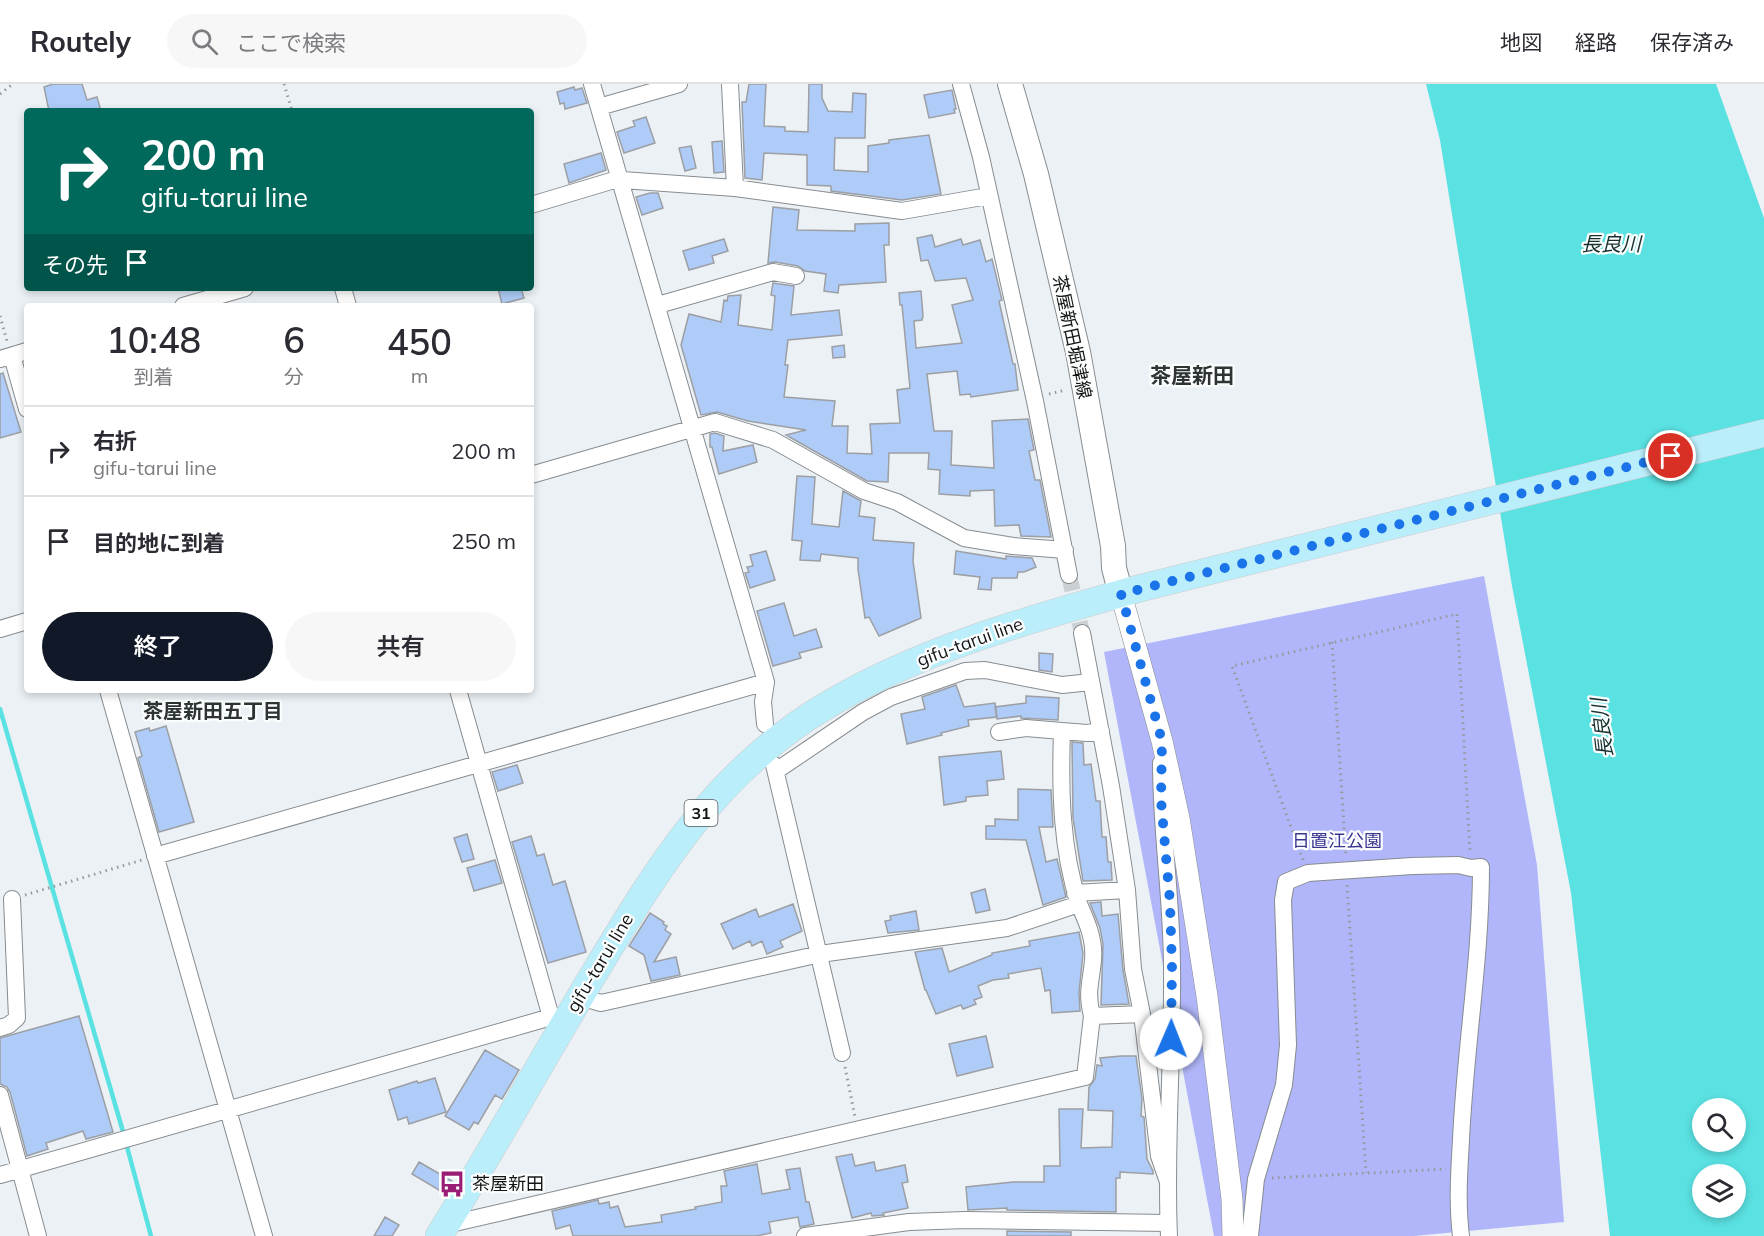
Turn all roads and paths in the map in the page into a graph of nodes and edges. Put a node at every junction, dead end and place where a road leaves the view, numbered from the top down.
1 (14, 84) edge
2 (284, 84) edge
3 (592, 84) edge
4 (679, 84) edge
5 (730, 84) edge
6 (961, 84) edge
7 (1010, 84) edge
8 (0, 94) edge
9 (599, 107) junction
10 (291, 108) edge
11 (622, 180) junction
12 (735, 188) junction
13 (988, 196) junction
14 (534, 203) edge
15 (796, 276) dead end
16 (235, 291) edge
17 (193, 303) edge
18 (658, 305) junction
19 (0, 316) edge
20 (13, 355) edge
21 (24, 397) edge
22 (694, 428) junction
23 (1764, 432) edge
24 (534, 474) edge
25 (1065, 550) junction
26 (1069, 575) tunnel mouth
27 (1129, 591) junction
28 (24, 622) edge
29 (0, 629) edge
30 (1082, 633) tunnel mouth
31 (1332, 642) junction
32 (766, 682) junction
33 (1091, 682) junction
34 (109, 693) edge
35 (459, 693) edge
36 (765, 724) dead end
37 (1062, 731) junction
38 (1101, 731) junction
39 (999, 732) dead end
40 (1162, 741) junction
41 (480, 764) junction
42 (155, 856) junction
43 (1346, 867) dead end
44 (1471, 868) junction
45 (1308, 873) junction
46 (1347, 878) dead end
47 (1127, 890) junction
48 (12, 899) joint
49 (1077, 899) junction
50 (820, 954) junction
51 (580, 997) junction
52 (1142, 1014) junction
53 (1092, 1016) junction
54 (556, 1021) junction
55 (0, 1028) edge
56 (842, 1053) joint
57 (0, 1095) edge
58 (228, 1111) junction
59 (857, 1130) junction
60 (1459, 1168) junction
61 (20, 1169) junction
62 (1366, 1173) junction
63 (0, 1175) edge
64 (1256, 1179) junction
65 (1168, 1182) junction
66 (1168, 1230) edge
67 (442, 1231) edge
68 (38, 1236) edge
69 (264, 1236) edge
70 (806, 1236) edge
71 (1233, 1236) edge
72 (1251, 1236) edge
73 (1461, 1236) edge

1 - 8 path
2 - 10 path
3 - 9 street
4 - 9 street
5 - 12 street
6 - 13 street
7 - 27 main road, 茶屋新田堀津線
9 - 11 street
11 - 12 street
11 - 14 street
11 - 18 street
12 - 13 street
13 - 25 street
15 - 18 street
16 - 17 street
18 - 22 street
19 - 20 path
20 - 21 street
22 - 24 street
22 - 25 street
22 - 32 street
23 - 27 main road, gifu-tarui line / 31
25 - 26 street
27 - 40 street
27 - 51 main road, gifu-tarui line / 31
28 - 29 street
30 - 33 street
31 - 43 path
31 - 44 path
31 - 45 path
32 - 36 street
32 - 41 street
33 - 38 street
33 - 50 street
34 - 42 street
35 - 41 street
37 - 38 street
37 - 39 street
37 - 49 street
38 - 47 street
40 - 65 street
40 - 71 street
41 - 42 street
41 - 54 street
42 - 48 path
42 - 58 street
44 - 45 street
44 - 60 street
45 - 64 street
46 - 62 path
47 - 49 street
47 - 52 street
48 - 55 street
49 - 50 street
49 - 53 street
50 - 51 street
50 - 56 street
51 - 54 main road, gifu-tarui line / 31
52 - 53 street
52 - 65 street
53 - 59 street
54 - 58 street
54 - 67 main road, gifu-tarui line / 31
56 - 59 path
57 - 61 street
58 - 61 street
58 - 69 street
59 - 67 street
60 - 62 path
60 - 73 street
61 - 63 street
61 - 68 street
62 - 64 path
64 - 72 street
65 - 66 street
66 - 70 street

